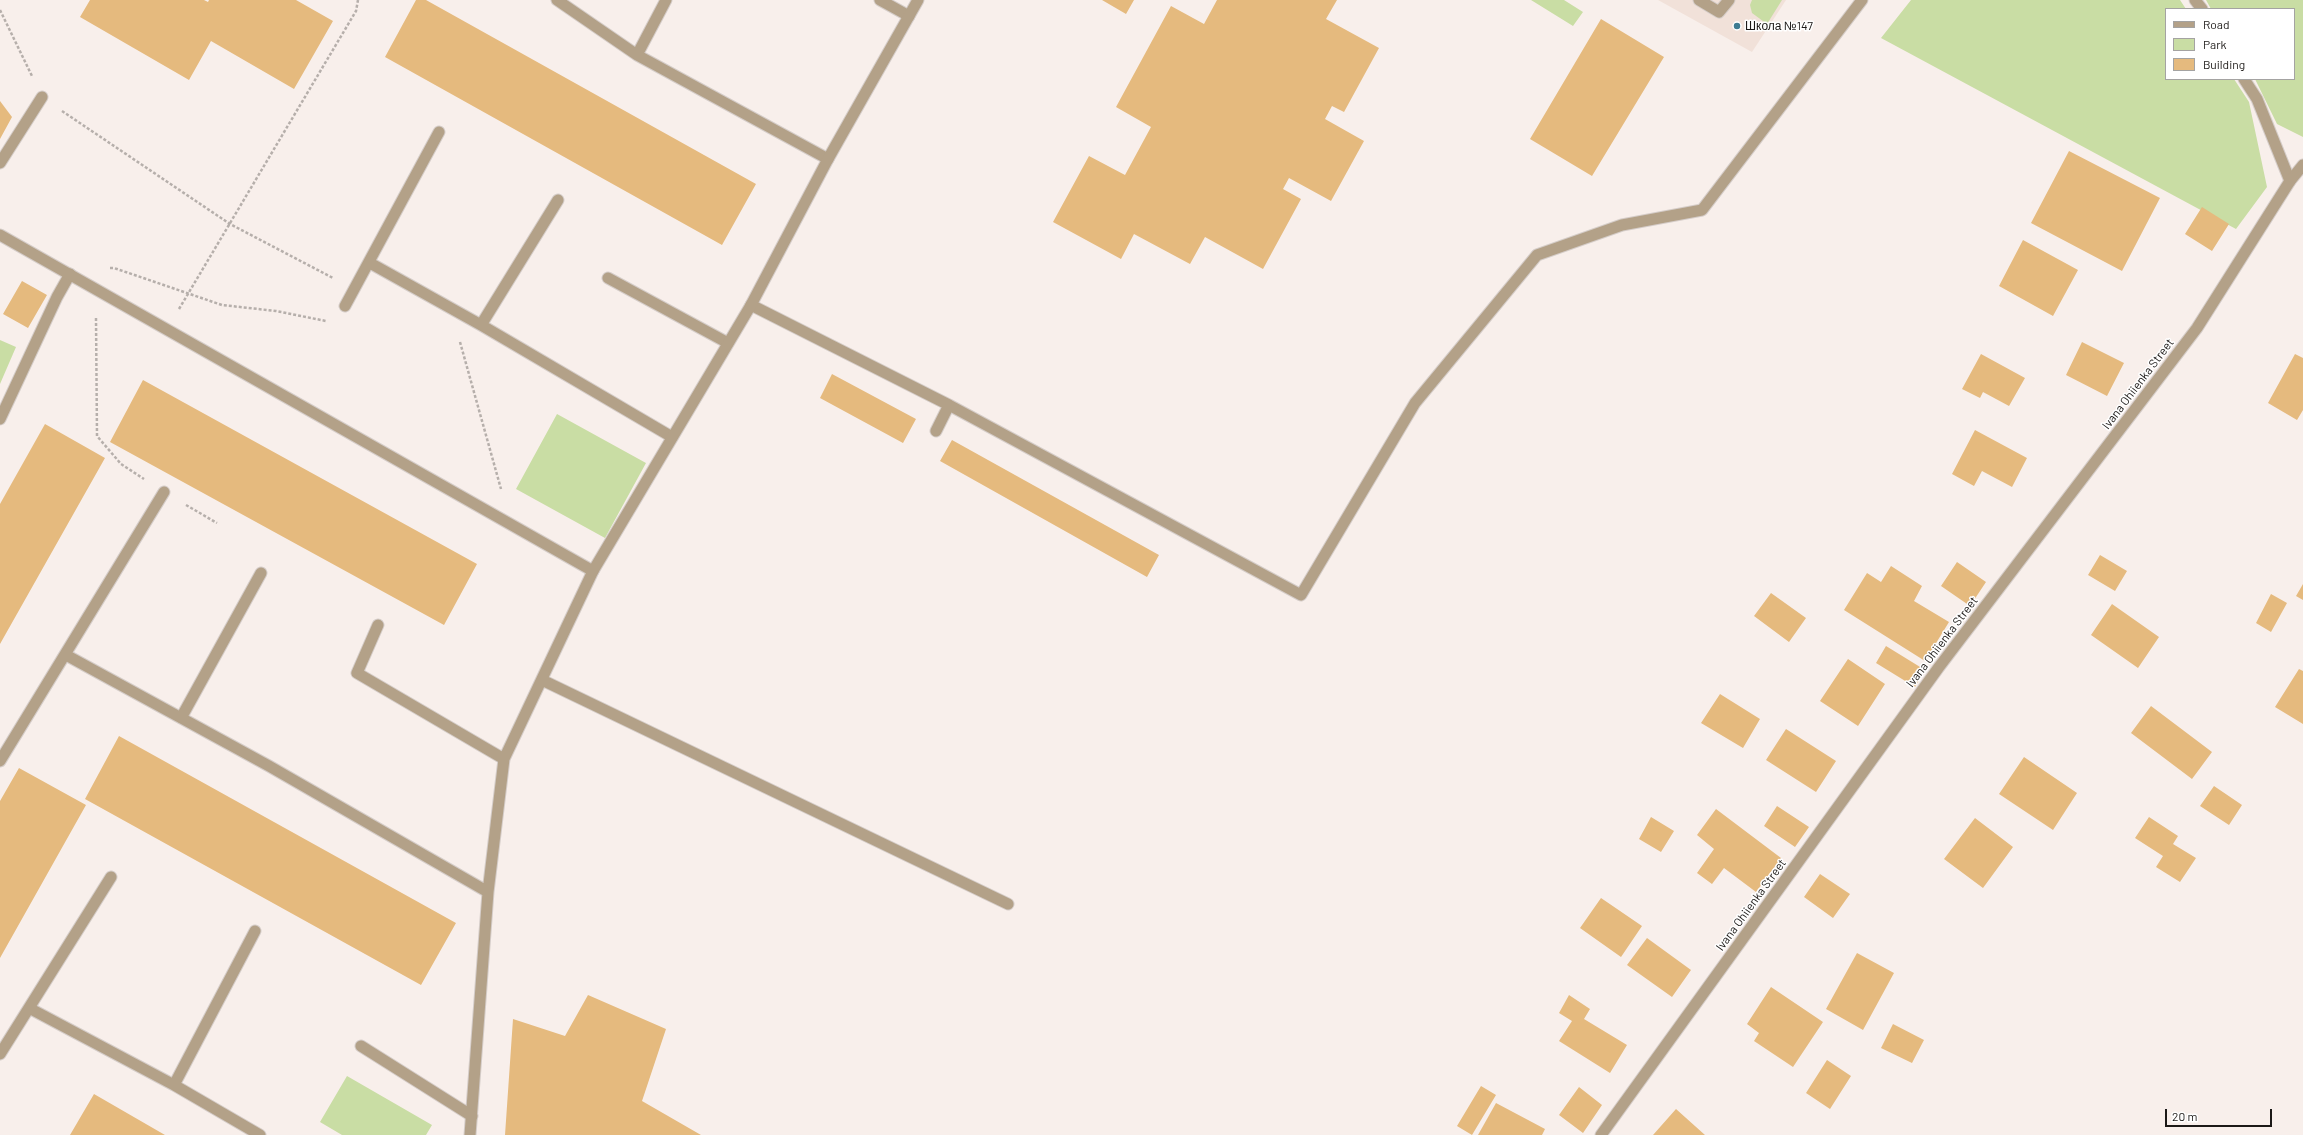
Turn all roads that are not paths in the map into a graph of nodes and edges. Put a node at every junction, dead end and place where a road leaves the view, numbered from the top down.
1 (557, 0) edge
2 (666, 0) edge
3 (880, 0) edge
4 (918, 0) edge
5 (1699, 0) edge
6 (1728, 0) edge
7 (1862, 0) edge
8 (2195, 0) edge
9 (2201, 8) edge
10 (909, 16) junction
11 (637, 55) junction
12 (2245, 80) edge
13 (42, 97) road end
14 (440, 132) dead end
15 (828, 159) junction
16 (0, 163) edge
17 (2303, 165) edge
18 (2290, 181) junction
19 (558, 200) dead end
20 (0, 235) edge
21 (370, 263) junction
22 (70, 274) junction
23 (608, 278) dead end
24 (751, 304) junction
25 (345, 306) road end
26 (481, 325) junction
27 (728, 343) junction
28 (949, 405) junction
29 (0, 419) edge
30 (936, 431) dead end
31 (672, 437) junction
32 (164, 492) road end
33 (593, 571) junction
34 (261, 573) dead end
35 (378, 625) dead end
36 (66, 655) junction
37 (542, 680) junction
38 (181, 718) junction
39 (504, 759) junction
40 (0, 762) edge
41 (111, 877) dead end
42 (488, 892) junction
43 (1008, 904) dead end
44 (255, 931) dead end
45 (29, 1008) junction
46 (360, 1046) dead end
47 (0, 1054) edge
48 (174, 1085) junction
49 (472, 1116) junction
50 (260, 1135) edge
51 (470, 1135) edge
52 (1601, 1135) edge

1 - 11 street
2 - 11 street
3 - 10 street
4 - 10 street
5 - 6 street
7 - 28 street
8 - 9 street
10 - 15 street
11 - 15 street
12 - 18 street
13 - 16 street
14 - 21 street
15 - 24 street
17 - 18 street, Ivana Ohiienka Street
18 - 52 street, Ivana Ohiienka Street
19 - 26 street
20 - 22 street
21 - 25 street
21 - 26 street
22 - 29 street
22 - 33 street
23 - 27 street
24 - 27 street
24 - 28 street
26 - 31 street
27 - 31 street
28 - 30 street
31 - 33 street
32 - 36 street
33 - 37 street
34 - 38 street
35 - 39 street
36 - 38 street
36 - 40 street
37 - 39 street
37 - 43 street
38 - 42 street
39 - 42 street
41 - 45 street
42 - 49 street
44 - 48 street
45 - 47 street
45 - 48 street
46 - 49 street
48 - 50 street
49 - 51 street

